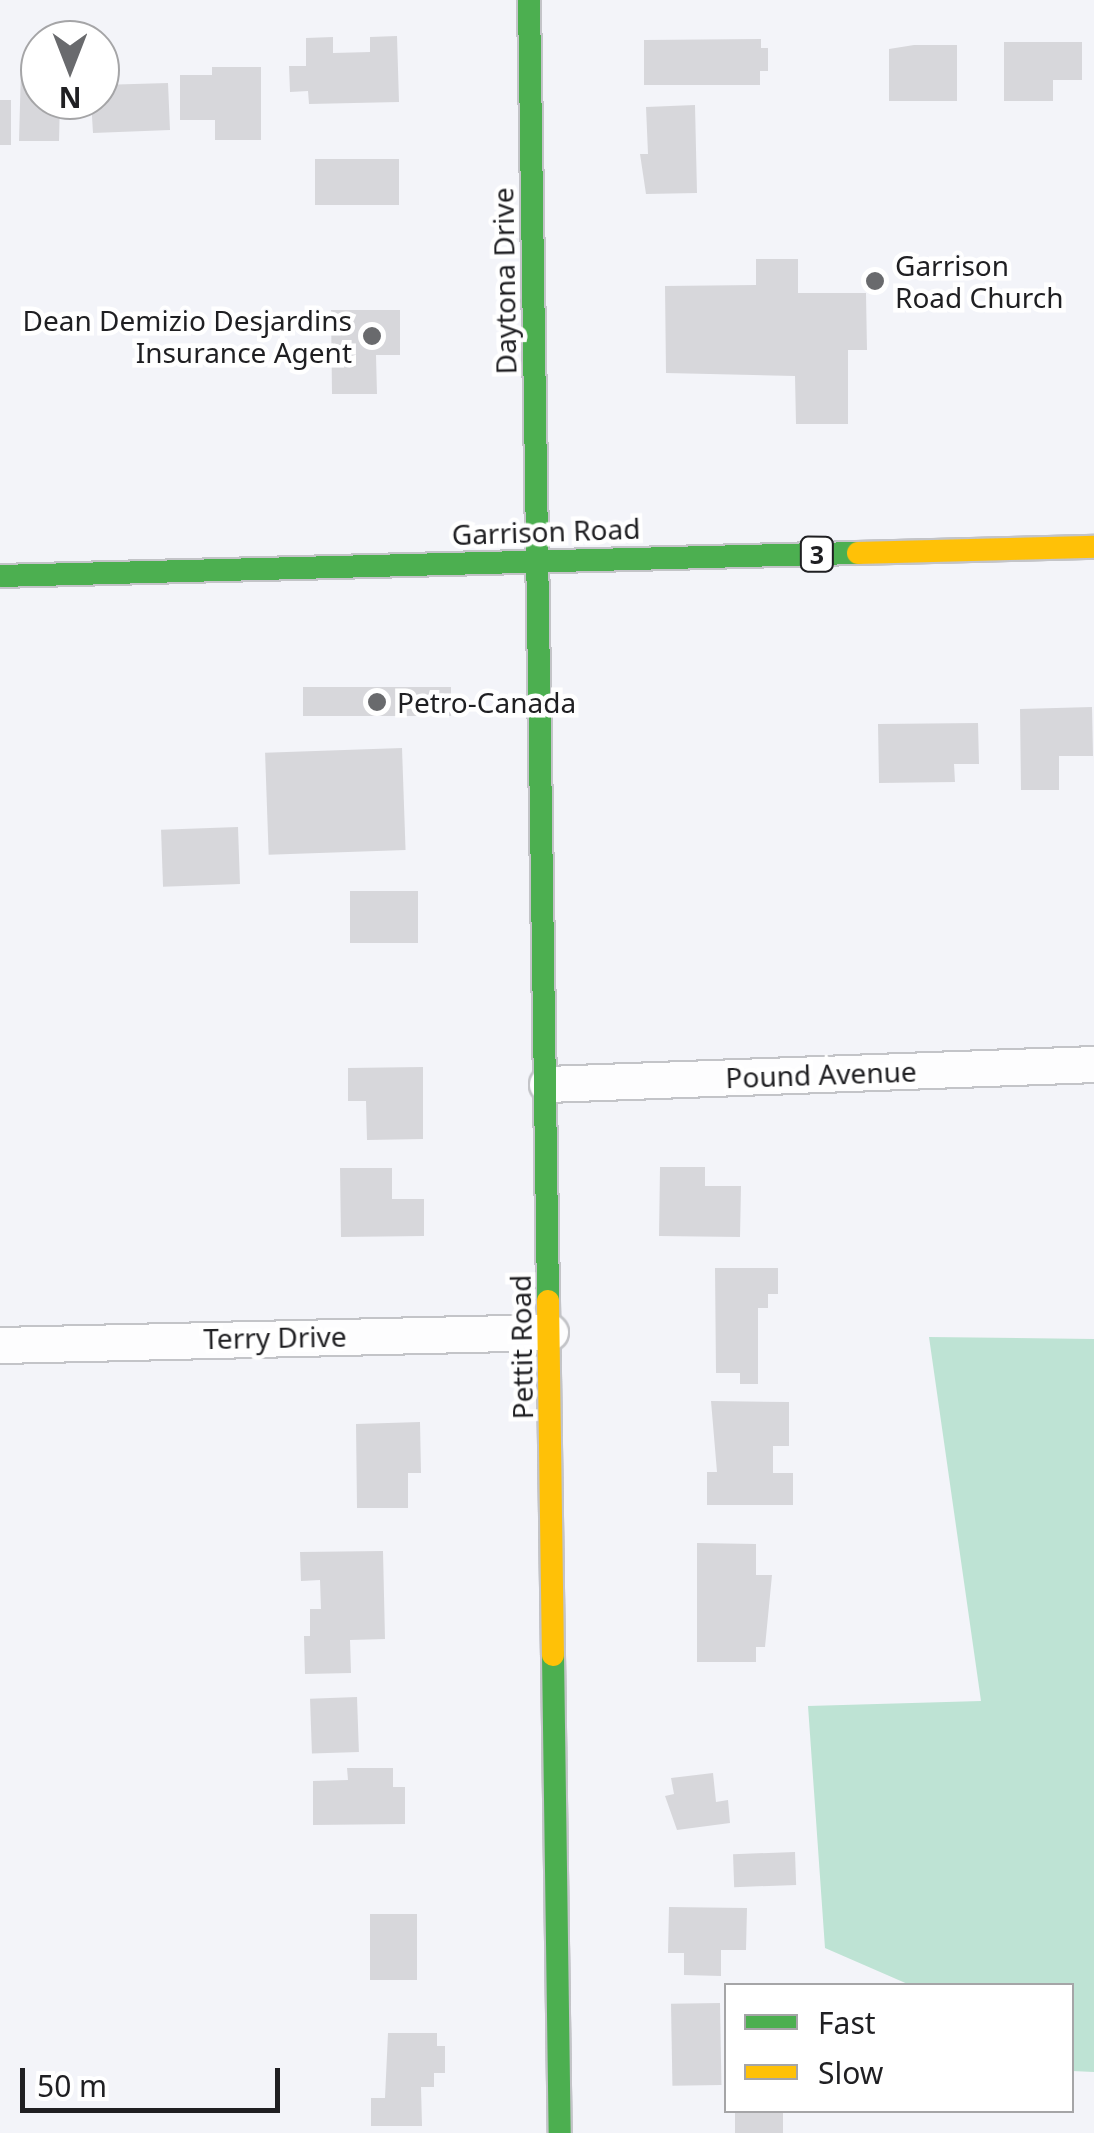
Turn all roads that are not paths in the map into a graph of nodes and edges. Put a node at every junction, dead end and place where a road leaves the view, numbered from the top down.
1 (528, 0) edge
2 (1094, 547) edge
3 (539, 561) junction
4 (0, 576) edge
5 (1094, 1064) edge
6 (548, 1084) junction
7 (550, 1332) junction
8 (0, 1346) edge
9 (560, 2133) edge

1 - 3 street, Daytona Drive
2 - 3 street, Garrison Road / 3
3 - 4 street, Garrison Road / 3
3 - 6 street, Pettit Road
5 - 6 street, Pound Avenue
6 - 7 street, Pettit Road
7 - 8 street, Terry Drive
7 - 9 street, Pettit Road

